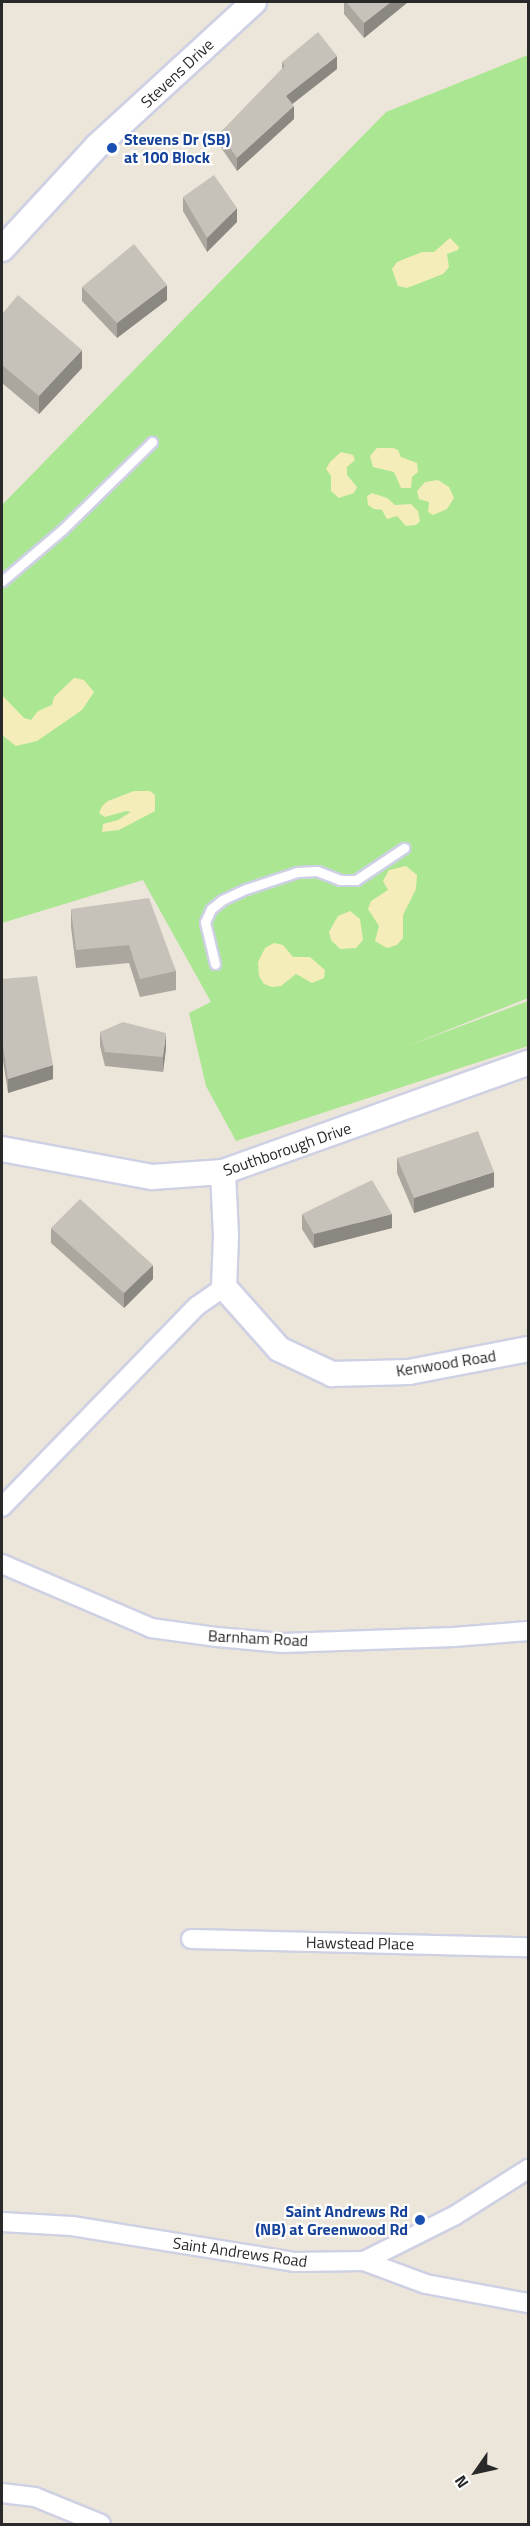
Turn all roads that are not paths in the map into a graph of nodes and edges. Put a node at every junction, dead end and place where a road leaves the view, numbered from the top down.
1 (254, 2) edge
2 (2, 249) edge
3 (152, 442) dead end
4 (2, 581) edge
5 (404, 848) dead end
6 (215, 964) dead end
7 (528, 1063) edge
8 (2, 1149) edge
9 (223, 1173) junction
10 (224, 1287) junction
11 (528, 1349) edge
12 (2, 1507) edge
13 (2, 1564) edge
14 (528, 1631) edge
15 (191, 1939) dead end
16 (528, 1947) edge
17 (528, 2169) edge
18 (2, 2222) edge
19 (364, 2261) junction
20 (528, 2303) edge
21 (2, 2493) edge
22 (101, 2524) edge

1 - 2 street, Stevens Drive
3 - 4 lane
5 - 6 lane
7 - 9 street, Southborough Drive
8 - 9 street, Southborough Drive
9 - 10 street
10 - 11 street, Kenwood Road
10 - 12 street
13 - 14 street, Barnham Road
15 - 16 street, Hawstead Place
17 - 19 street, Saint Andrews Road
18 - 19 street, Saint Andrews Road
19 - 20 street
21 - 22 street

